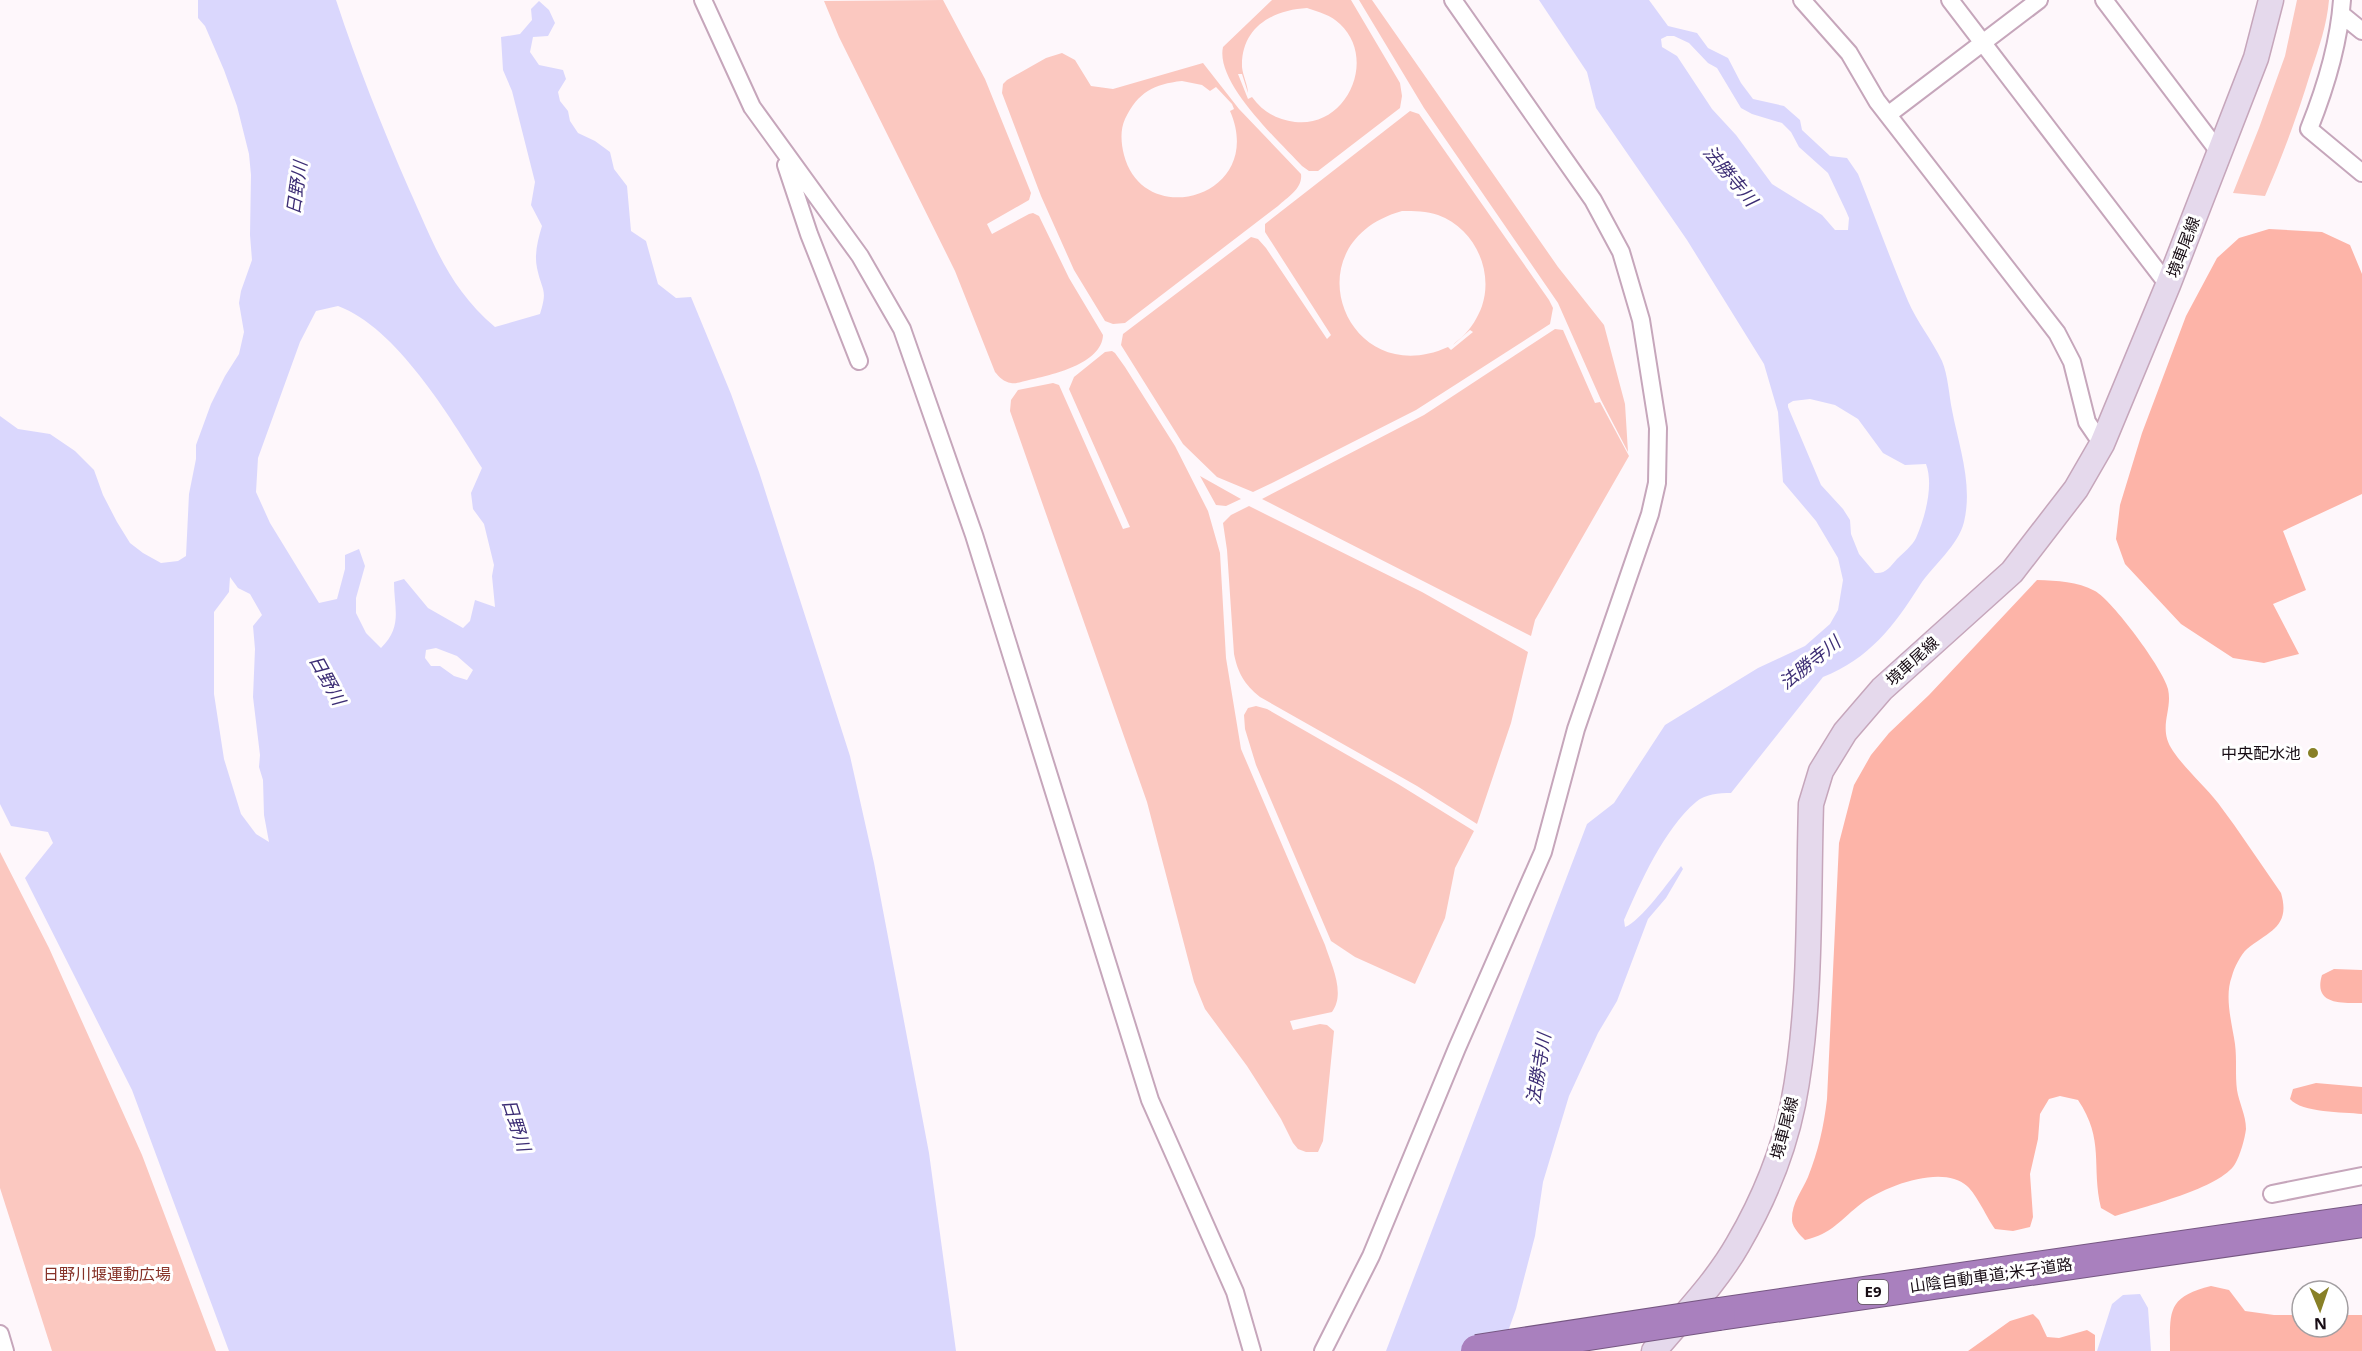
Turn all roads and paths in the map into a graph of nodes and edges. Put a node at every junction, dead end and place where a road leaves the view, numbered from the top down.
1 (703, 0) edge
2 (1454, 0) edge
3 (1802, 0) edge
4 (1950, 0) edge
5 (2039, 0) edge
6 (2104, 0) edge
7 (2271, 0) edge
8 (2341, 7) edge
9 (2362, 31) edge
10 (1984, 44) junction
11 (1889, 114) junction
12 (780, 147) junction
13 (2219, 152) junction
14 (2362, 173) edge
15 (2168, 285) junction
16 (859, 361) dead end
17 (2102, 444) junction
18 (2362, 1176) edge
19 (2272, 1194) dead end
20 (2362, 1221) edge
21 (2362, 1235) edge
22 (2157, 1258) junction
23 (1720, 1321) junction
24 (0, 1334) edge
25 (5, 1351) edge
26 (1252, 1351) edge
27 (1323, 1351) edge
28 (1477, 1351) edge
29 (1564, 1351) edge
30 (1654, 1351) edge

1 - 12 street
2 - 27 street
3 - 11 street
4 - 10 street
5 - 10 street
6 - 13 street
7 - 13 main road, 境車尾線
8 - 9 street
8 - 14 street
10 - 11 street
10 - 15 street
11 - 17 street
12 - 16 street
12 - 26 street
13 - 15 main road, 境車尾線
15 - 17 main road, 境車尾線
17 - 30 main road, 境車尾線
18 - 19 street
20 - 22 highway, 山陰自動車道;米子道路 / E9
21 - 22 highway, 山陰自動車道;米子道路 / E9
22 - 23 highway, 山陰自動車道;米子道路 / E9
23 - 28 highway, 山陰自動車道;米子道路 / E9, bridge
23 - 29 highway, 山陰自動車道;米子道路 / E9
24 - 25 street

